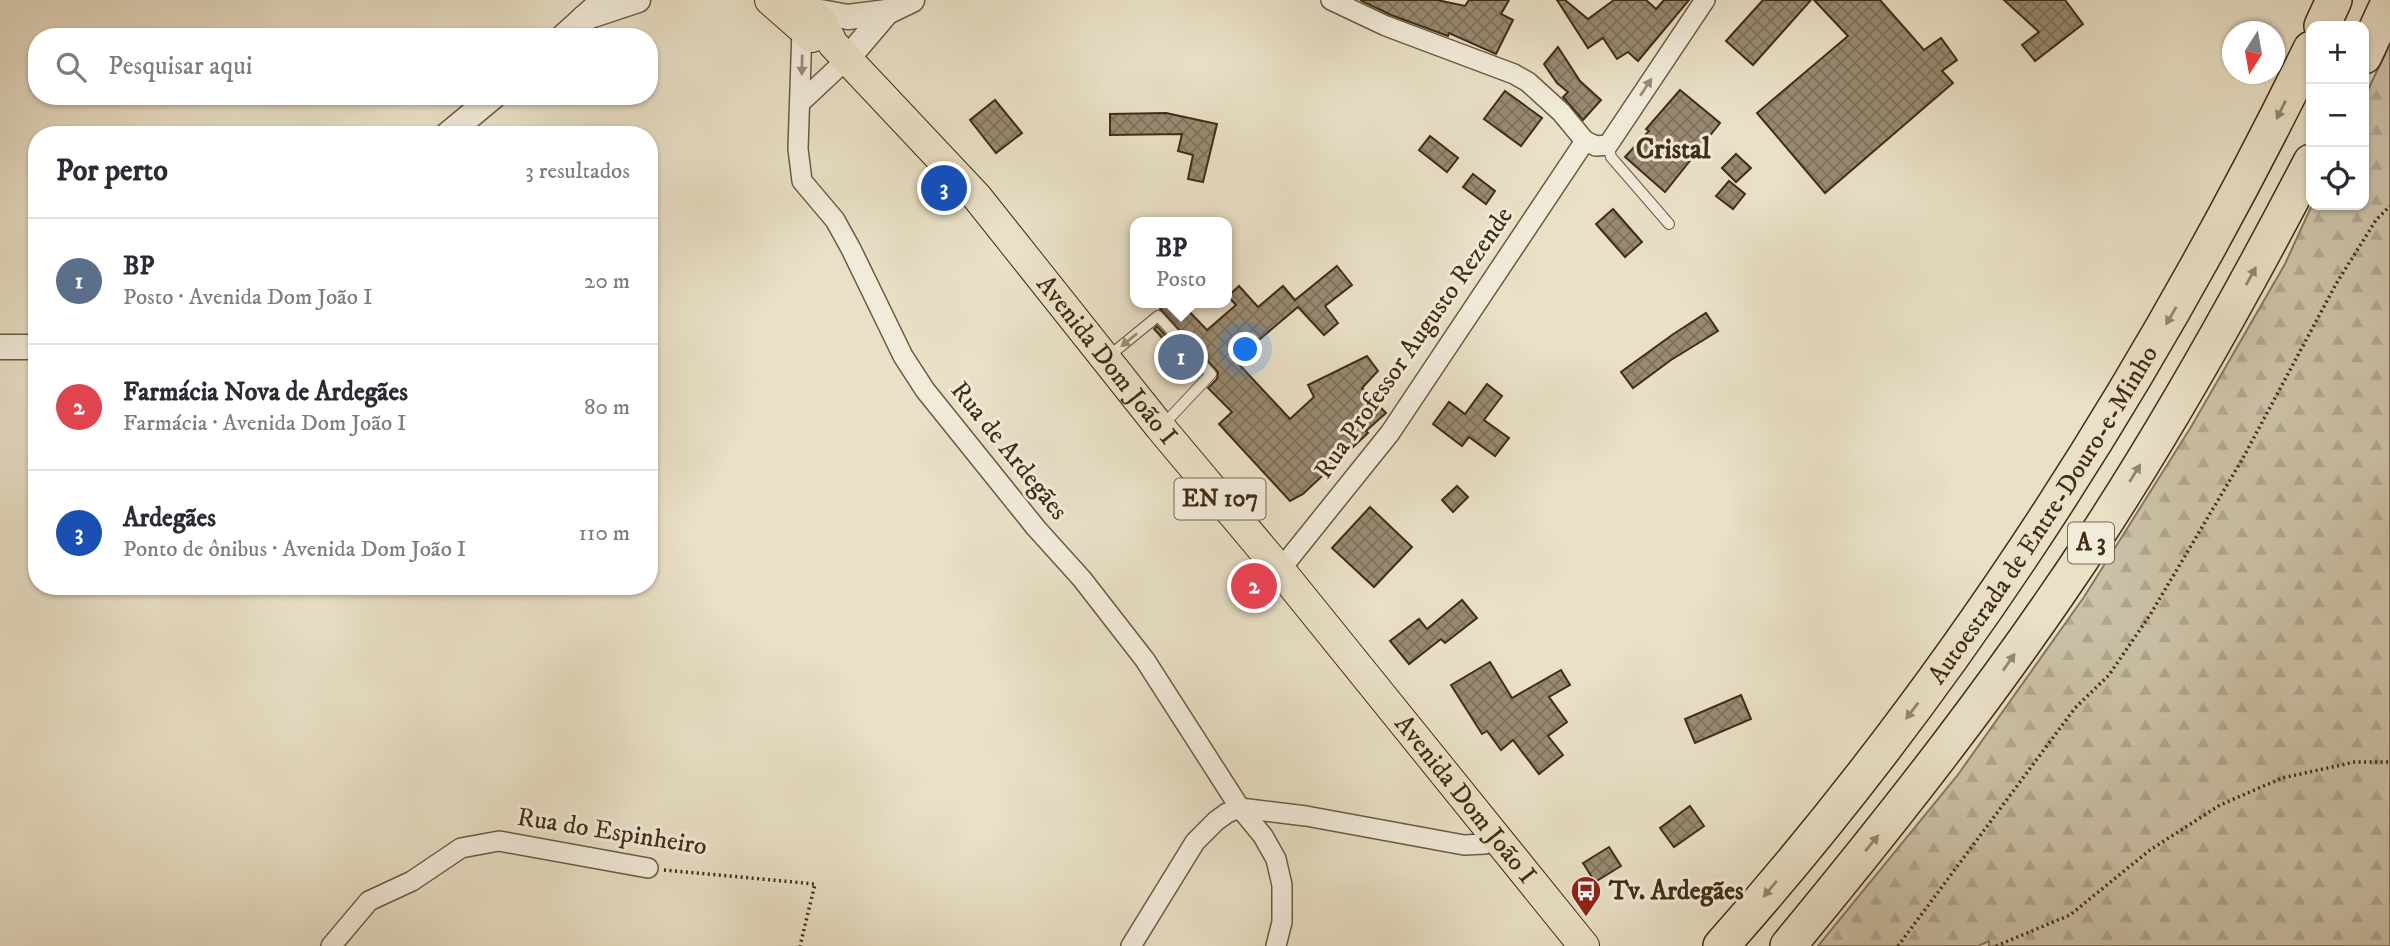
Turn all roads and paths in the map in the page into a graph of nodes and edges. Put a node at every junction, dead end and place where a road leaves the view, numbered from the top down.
1 (603, 0) edge
2 (638, 0) edge
3 (770, 0) edge
4 (912, 0) edge
5 (1331, 0) edge
6 (1705, 0) edge
7 (2334, 0) edge
8 (2390, 0) edge
9 (887, 12) junction
10 (804, 13) edge
11 (584, 18) junction
12 (2324, 21) edge
13 (573, 28) edge
14 (2369, 45) edge
15 (840, 52) junction
16 (2306, 59) edge
17 (801, 102) junction
18 (483, 105) edge
19 (458, 126) edge
20 (1585, 141) junction
21 (1608, 145) junction
22 (2306, 171) edge
23 (2390, 206) edge
24 (1669, 224) dead end
25 (0, 347) edge
26 (28, 347) edge
27 (1107, 358) junction
28 (1160, 427) junction
29 (1280, 570) junction
30 (2390, 762) edge
31 (1240, 808) junction
32 (1496, 838) junction
33 (648, 869) joint
34 (331, 946) edge
35 (800, 946) edge
36 (1132, 946) edge
37 (1276, 946) edge
38 (1584, 946) edge
39 (1721, 946) edge
40 (1788, 946) edge
41 (1898, 946) edge
42 (1996, 946) edge

1 - 11 street
2 - 11 street
3 - 10 main road, Avenida Dom João I / EN 107
4 - 9 street
5 - 20 street
21 -> 6 street
7 - 12 highway
8 - 14 highway
9 - 10 street
9 - 15 street
10 - 15 main road, Avenida Dom João I / EN 107
10 -> 17 street, Rua de Ardegães
11 - 13 street
15 - 17 street
15 - 27 main road, Avenida Dom João I / EN 107
16 -> 39 highway, Autoestrada de Entre-Douro-e-Minho / A 3
17 - 31 street, Rua de Ardegães
18 - 19 street
20 - 21 street
20 - 29 street, Rua Professor Augusto Rezende
21 - 24 lane
40 -> 22 highway, Autoestrada de Entre-Douro-e-Minho / A 3
23 - 41 path
25 - 26 street
27 - 28 main road, Avenida Dom João I / EN 107
28 -> 27 lane
28 - 29 main road, Avenida Dom João I / EN 107
29 - 32 main road, Avenida Dom João I / EN 107
30 - 42 path
31 - 32 street
31 - 36 street
31 - 37 street, Rua de Ardegães
32 - 38 main road, Avenida Dom João I / EN 107
33 - 34 street, Rua do Espinheiro
33 - 35 path, Rua do Espinheiro

